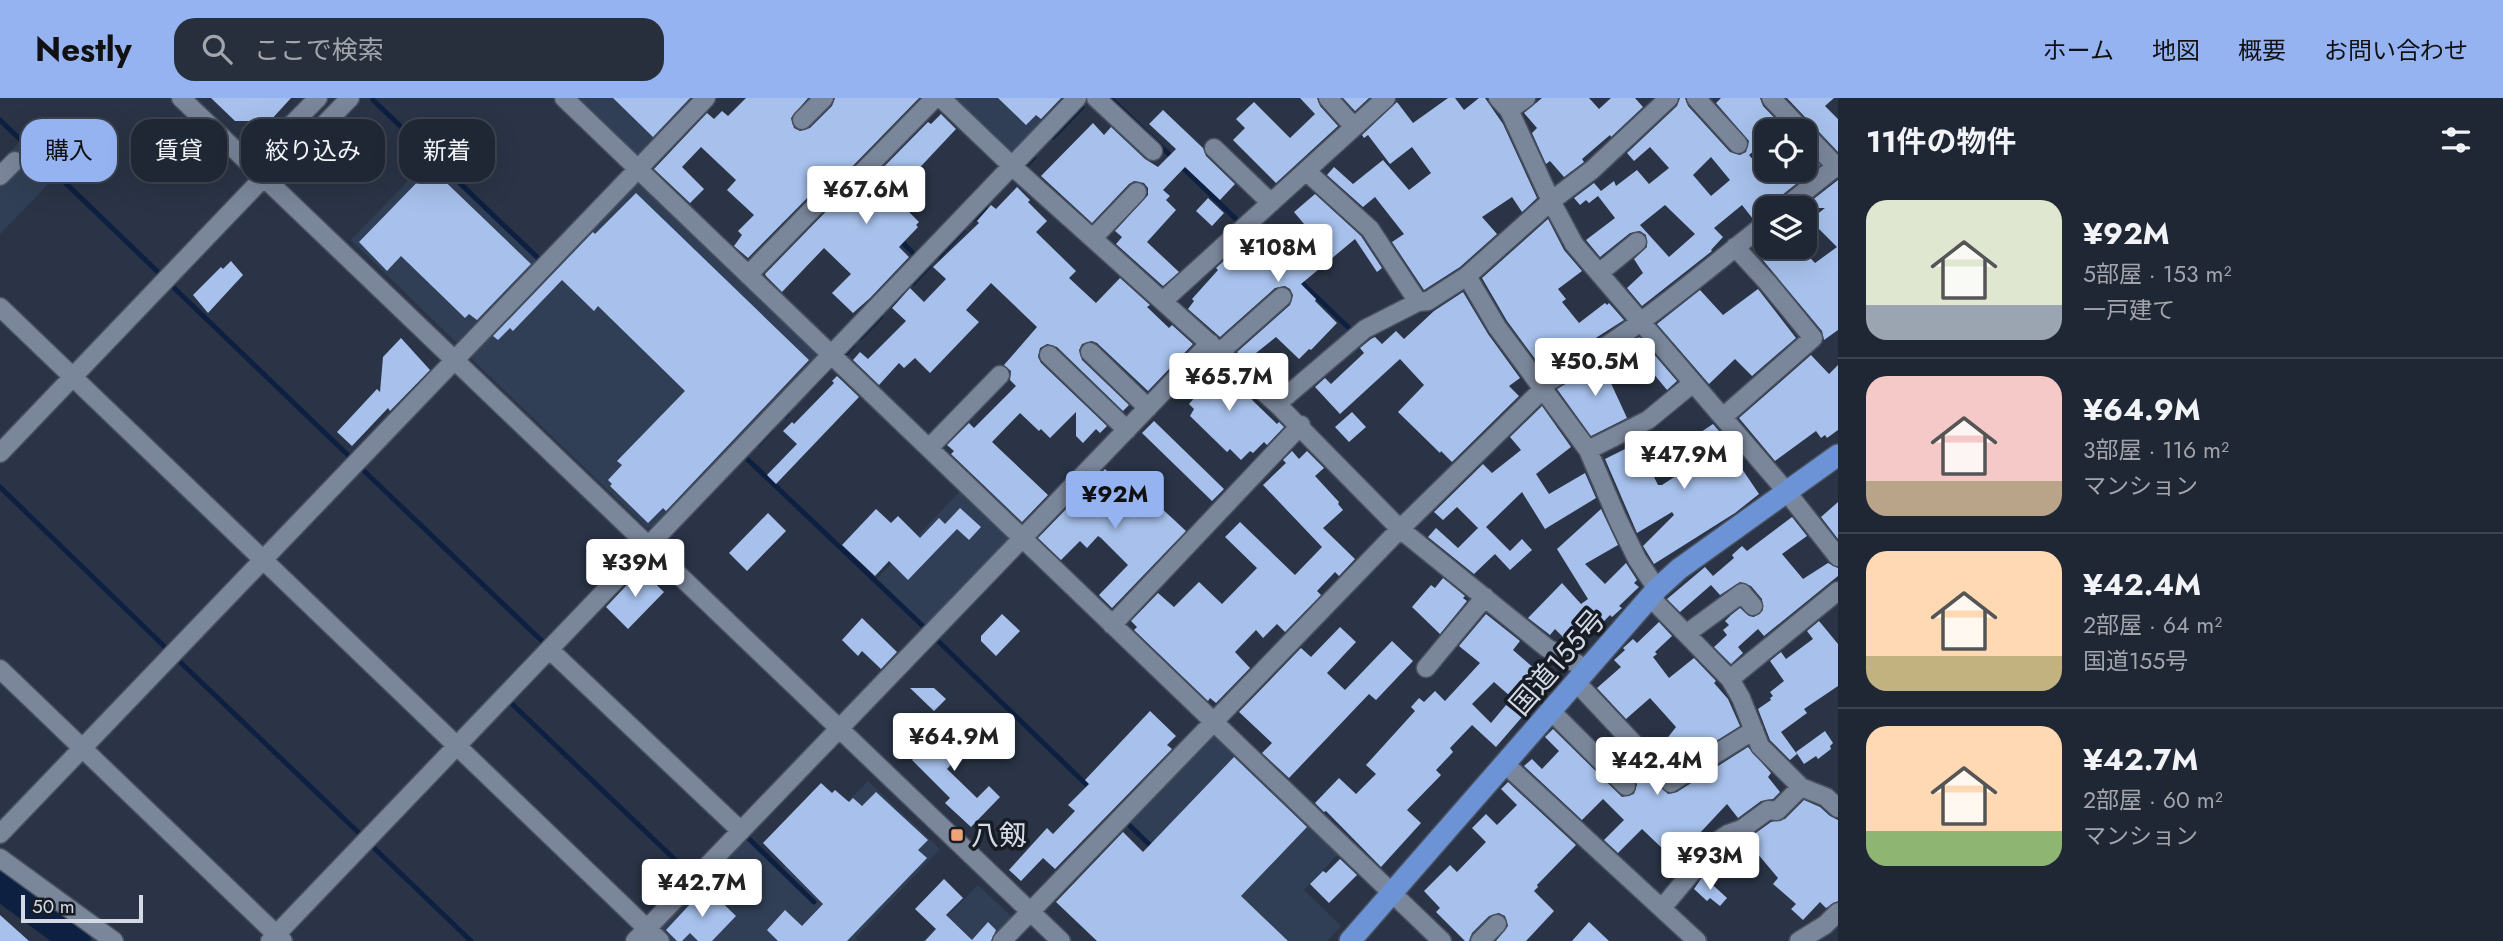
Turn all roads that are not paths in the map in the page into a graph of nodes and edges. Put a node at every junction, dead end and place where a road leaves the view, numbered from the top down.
1 (181, 98) edge
2 (318, 98) edge
3 (350, 98) edge
4 (564, 98) edge
5 (706, 98) edge
6 (824, 98) edge
7 (935, 98) edge
8 (941, 98) edge
9 (1077, 98) edge
10 (1096, 98) edge
11 (1328, 98) edge
12 (1386, 98) edge
13 (1526, 98) edge
14 (1669, 98) edge
15 (1696, 98) edge
16 (1771, 98) edge
17 (1504, 104) edge
18 (303, 119) edge
19 (326, 119) edge
20 (802, 120) dead end
21 (1354, 127) junction
22 (1738, 144) dead end
23 (1214, 148) dead end
24 (1153, 151) dead end
25 (241, 154) edge
26 (15, 161) dead end
27 (1012, 166) junction
28 (1838, 166) edge
29 (638, 169) junction
30 (1306, 171) junction
31 (0, 176) edge
32 (255, 182) edge
33 (270, 182) edge
34 (1137, 192) dead end
35 (1799, 196) edge
36 (1551, 201) junction
37 (1270, 203) junction
38 (1754, 232) edge
39 (1093, 238) junction
40 (1637, 243) dead end
41 (1735, 247) junction
42 (1599, 273) junction
43 (748, 275) junction
44 (1466, 276) junction
45 (1282, 297) dead end
46 (1163, 301) junction
47 (1419, 302) junction
48 (0, 307) edge
49 (1641, 322) junction
50 (1215, 348) junction
51 (1090, 352) dead end
52 (831, 355) junction
53 (1049, 355) dead end
54 (453, 361) junction
55 (1000, 375) dead end
56 (73, 377) junction
57 (1693, 383) junction
58 (1541, 388) junction
59 (1278, 404) junction
60 (1148, 408) junction
61 (1723, 418) junction
62 (1301, 425) junction
63 (1127, 430) junction
64 (929, 448) junction
65 (1588, 450) junction
66 (0, 453) edge
67 (1838, 455) edge
68 (1786, 491) junction
69 (1401, 528) junction
70 (1023, 538) junction
71 (648, 547) junction
72 (1838, 557) edge
73 (263, 559) junction
74 (1838, 591) edge
75 (1653, 593) junction
76 (1485, 597) junction
77 (1753, 606) dead end
78 (1112, 625) junction
79 (1686, 634) junction
80 (550, 650) junction
81 (1426, 668) dead end
82 (0, 669) edge
83 (1581, 676) junction
84 (1730, 679) junction
85 (1550, 711) junction
86 (1214, 722) junction
87 (838, 730) junction
88 (1754, 730) junction
89 (458, 747) junction
90 (82, 748) junction
91 (1505, 764) junction
92 (1626, 786) dead end
93 (1801, 787) junction
94 (1838, 808) edge
95 (741, 831) junction
96 (0, 834) edge
97 (0, 858) edge
98 (1393, 894) junction
99 (1662, 908) junction
100 (1030, 912) junction
101 (1838, 912) edge
102 (1497, 924) dead end
103 (648, 937) edge
104 (276, 939) edge
105 (114, 941) edge
106 (1002, 941) edge
107 (1061, 941) edge
108 (1350, 941) edge
109 (1441, 941) edge
110 (1480, 941) edge
111 (1697, 941) edge
112 (1799, 941) edge

1 - 25 street
2 - 18 street
3 - 19 street
4 - 29 street
5 - 29 street
6 - 20 street
7 - 43 street
8 - 27 street
9 - 27 street
10 - 24 street
11 - 21 street
12 - 21 street
13 - 17 street
14 - 36 street
15 - 22 street
16 - 28 street
17 - 36 street
21 - 30 street
23 - 37 street
26 - 31 street
27 - 39 street
27 - 52 street
28 - 35 street
29 - 43 street
29 - 54 street
30 - 37 street
30 - 47 street
32 - 56 street
33 - 54 street
34 - 39 street
36 - 42 street
36 - 44 street
37 - 46 street
38 - 41 street
39 - 46 street
40 - 42 street
41 - 49 street
41 - 61 street
42 - 49 street
43 - 52 street
44 - 47 street
44 - 58 street
45 - 50 street
46 - 50 street
47 - 59 street
48 - 56 street
49 - 57 street
49 - 58 street
50 - 59 street
50 - 60 street
51 - 60 street
52 - 64 street
52 - 71 street
53 - 63 street
54 - 71 street
54 - 73 street
55 - 64 street
56 - 66 street
56 - 73 street
57 - 61 street
57 - 65 street
58 - 65 street
58 - 69 street
59 - 62 street
60 - 63 street
61 - 68 street
62 - 69 street
62 - 78 street
63 - 70 street
64 - 70 street
65 - 75 street
67 - 68 highway, 国道155号
68 - 72 street
68 - 75 highway, 国道155号
69 - 76 street
69 - 86 street
70 - 78 street
70 - 87 street
71 - 80 street
71 - 87 street
73 - 89 street
73 - 90 street
74 - 84 street
75 - 79 street
75 - 83 highway, 国道155号
76 - 81 street
76 - 83 street
77 - 79 street
78 - 86 street
79 - 84 street
80 - 89 street
80 - 95 street
82 - 90 street
83 - 85 highway, 国道155号
83 - 88 street
84 - 88 street
85 - 91 highway, 国道155号
85 - 92 street
86 - 98 street
86 - 100 street
87 - 95 street
87 - 100 street
88 - 93 street
89 - 103 street
89 - 104 street
90 - 96 street
90 - 104 street
91 - 98 highway, 国道155号
91 - 99 street
93 - 94 street
93 - 99 street
95 - 103 street
97 - 105 street
98 - 108 highway, 国道155号
98 - 109 street
99 - 111 street
100 - 106 street
100 - 107 street
101 - 112 street
102 - 110 street

